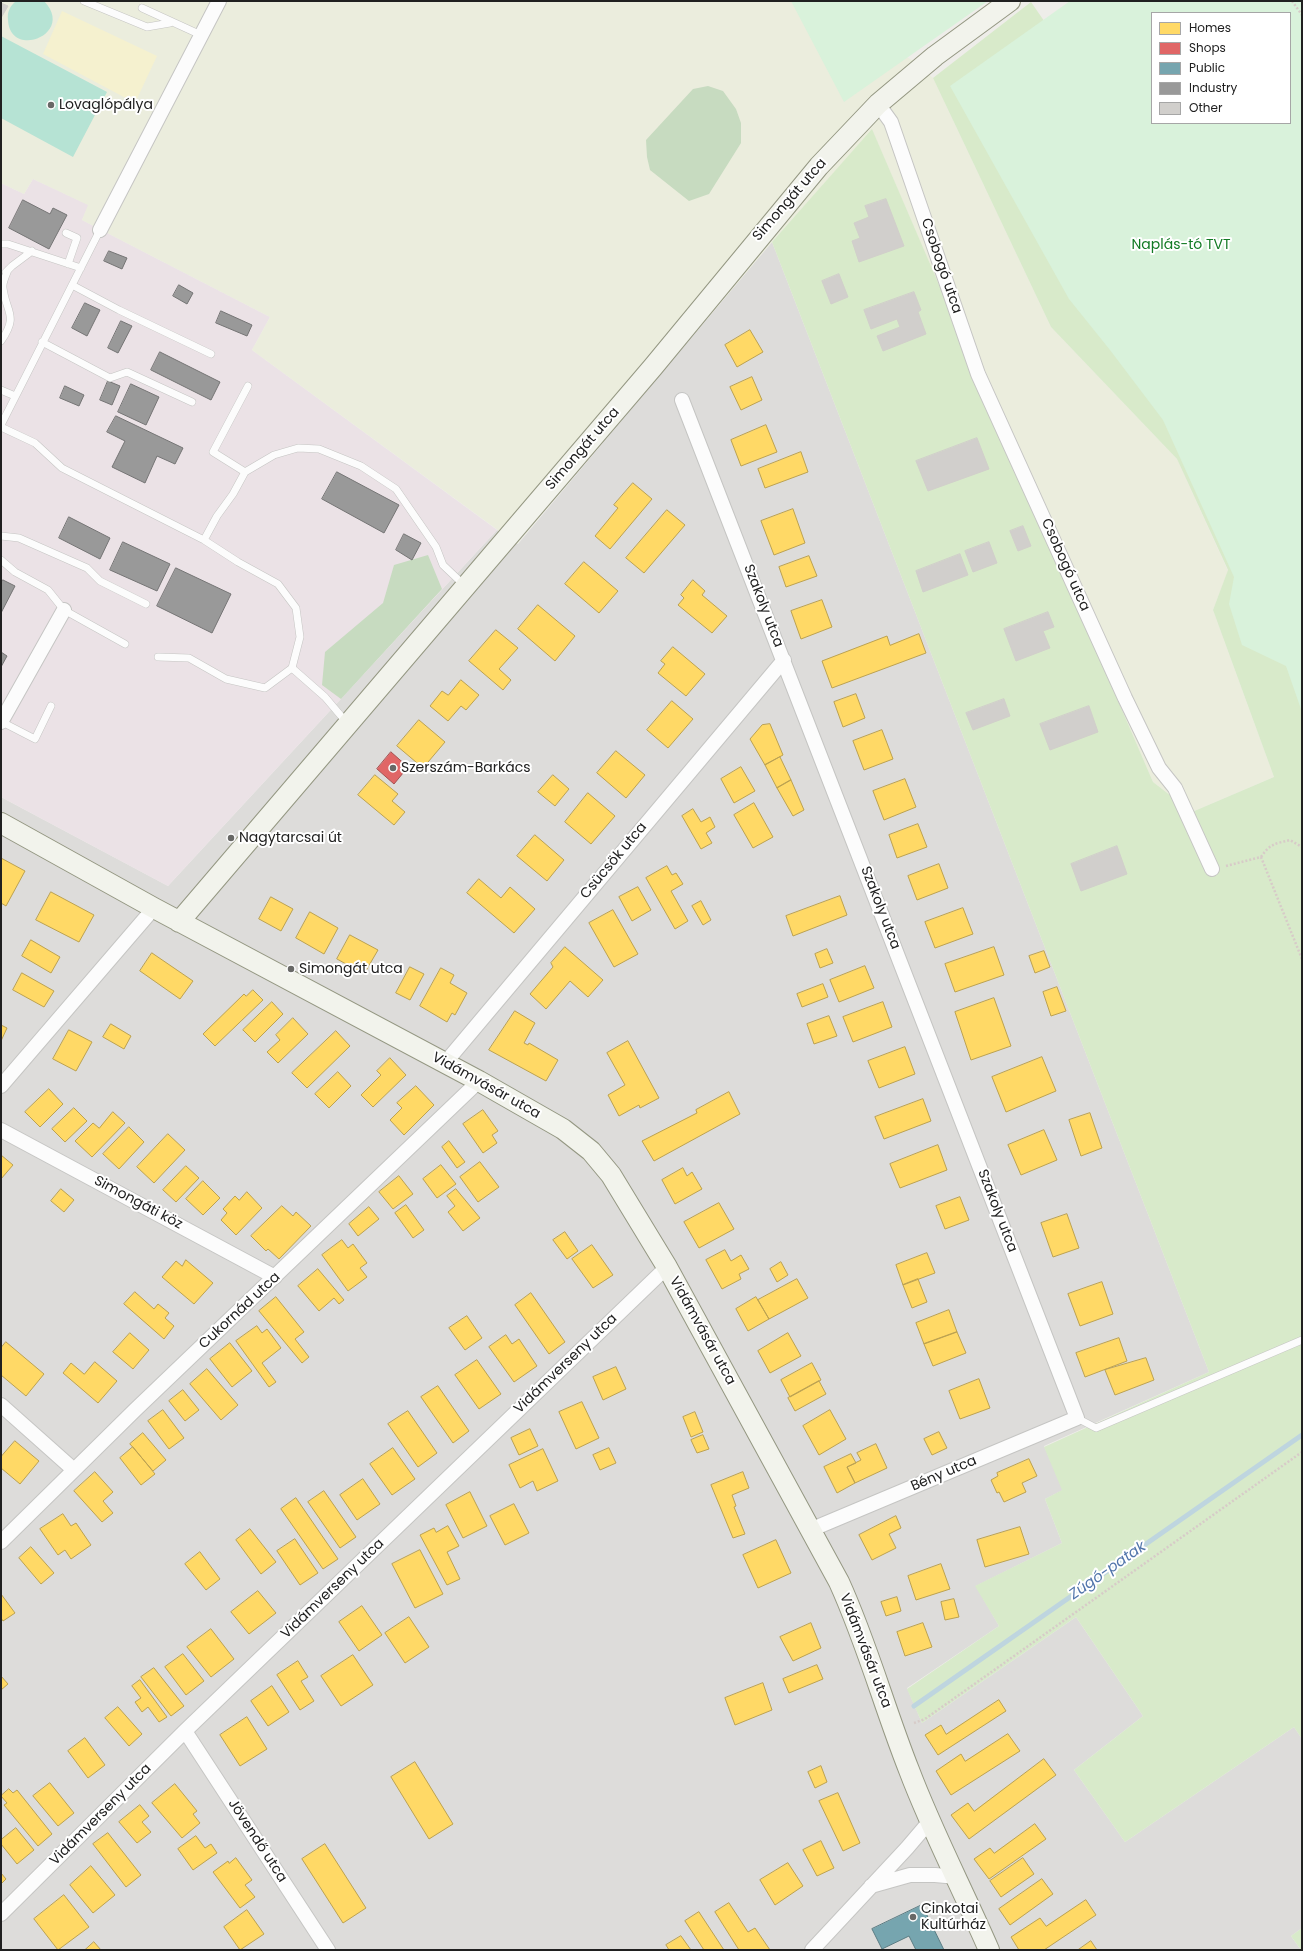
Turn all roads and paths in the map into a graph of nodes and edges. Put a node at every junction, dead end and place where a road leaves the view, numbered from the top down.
1 (84, 1) edge
2 (218, 1) edge
3 (1010, 1) edge
4 (1292, 1) edge
5 (142, 8) dead end
6 (1302, 15) edge
7 (170, 23) junction
8 (201, 36) junction
9 (878, 104) junction
10 (100, 230) joint
11 (66, 233) dead end
12 (1, 244) edge
13 (32, 251) junction
14 (68, 264) junction
15 (81, 268) junction
16 (8, 270) junction
17 (1, 278) edge
18 (72, 285) junction
19 (1, 341) edge
20 (42, 342) junction
21 (211, 354) dead end
22 (248, 386) dead end
23 (1, 390) edge
24 (15, 396) junction
25 (682, 400) dead end
26 (192, 402) dead end
27 (1, 426) edge
28 (245, 472) junction
29 (1, 536) edge
30 (204, 540) junction
31 (1, 560) edge
32 (466, 586) junction
33 (146, 604) dead end
34 (64, 610) junction
35 (125, 644) dead end
36 (158, 657) dead end
37 (784, 660) junction
38 (292, 668) junction
39 (51, 706) dead end
40 (1, 722) edge
41 (348, 724) junction
42 (1, 823) edge
43 (1302, 847) edge
44 (1261, 857) junction
45 (1212, 869) joint
46 (154, 908) junction
47 (179, 922) junction
48 (1302, 959) edge
49 (445, 1063) junction
50 (479, 1081) junction
51 (1, 1086) edge
52 (1, 1130) edge
53 (667, 1267) junction
54 (275, 1277) junction
55 (1302, 1340) edge
56 (1, 1405) edge
57 (1077, 1418) junction
58 (1302, 1452) edge
59 (74, 1470) junction
60 (810, 1530) junction
61 (1, 1542) edge
62 (914, 1723) dead end
63 (185, 1731) junction
64 (930, 1821) junction
65 (957, 1877) junction
66 (871, 1886) junction
67 (1, 1914) edge
68 (328, 1950) edge
69 (812, 1950) edge
70 (989, 1950) edge

1 - 7 lane
2 - 8 street
3 - 9 main road, Simongát utca
4 - 6 path
5 - 7 lane
7 - 8 lane
8 - 10 street
9 - 32 main road, Simongát utca
9 - 45 street, Csobogó utca
10 - 15 lane
11 - 14 lane
12 - 13 lane
13 - 14 lane
13 - 16 lane
14 - 15 lane
15 - 18 lane
16 - 17 lane
16 - 19 lane
18 - 20 lane
18 - 21 lane
20 - 24 lane
20 - 26 lane
22 - 28 lane
23 - 24 lane
24 - 27 lane
25 - 37 street, Szakoly utca
27 - 30 lane
28 - 30 lane
28 - 32 lane
29 - 33 lane
30 - 38 lane
31 - 34 lane
32 - 41 main road, Simongát utca
34 - 35 lane
34 - 40 street
36 - 38 lane
37 - 49 street, Csücsök utca
37 - 57 street, Szakoly utca
38 - 41 lane
39 - 40 lane
41 - 47 main road, Simongát utca
42 - 46 main road
43 - 44 path
44 - 45 path
44 - 48 path
46 - 47 main road
46 - 51 street
47 - 49 main road, Vidámvásár utca
49 - 50 main road, Vidámvásár utca
50 - 53 main road, Vidámvásár utca
50 - 54 street, Cukornád utca
52 - 54 street, Simongáti köz
53 - 60 main road, Vidámvásár utca
53 - 63 street, Vidámverseny utca
54 - 59 street, Cukornád utca
55 - 57 lane
56 - 59 street
57 - 60 street, Bény utca
58 - 62 path
59 - 61 street, Cukornád utca
60 - 64 main road, Vidámvásár utca
63 - 67 street, Vidámverseny utca
63 - 68 street, Jövendő utca
64 - 65 main road, Vidámvásár utca
64 - 66 street
65 - 66 street
65 - 70 main road, Vidámvásár utca
66 - 69 street

